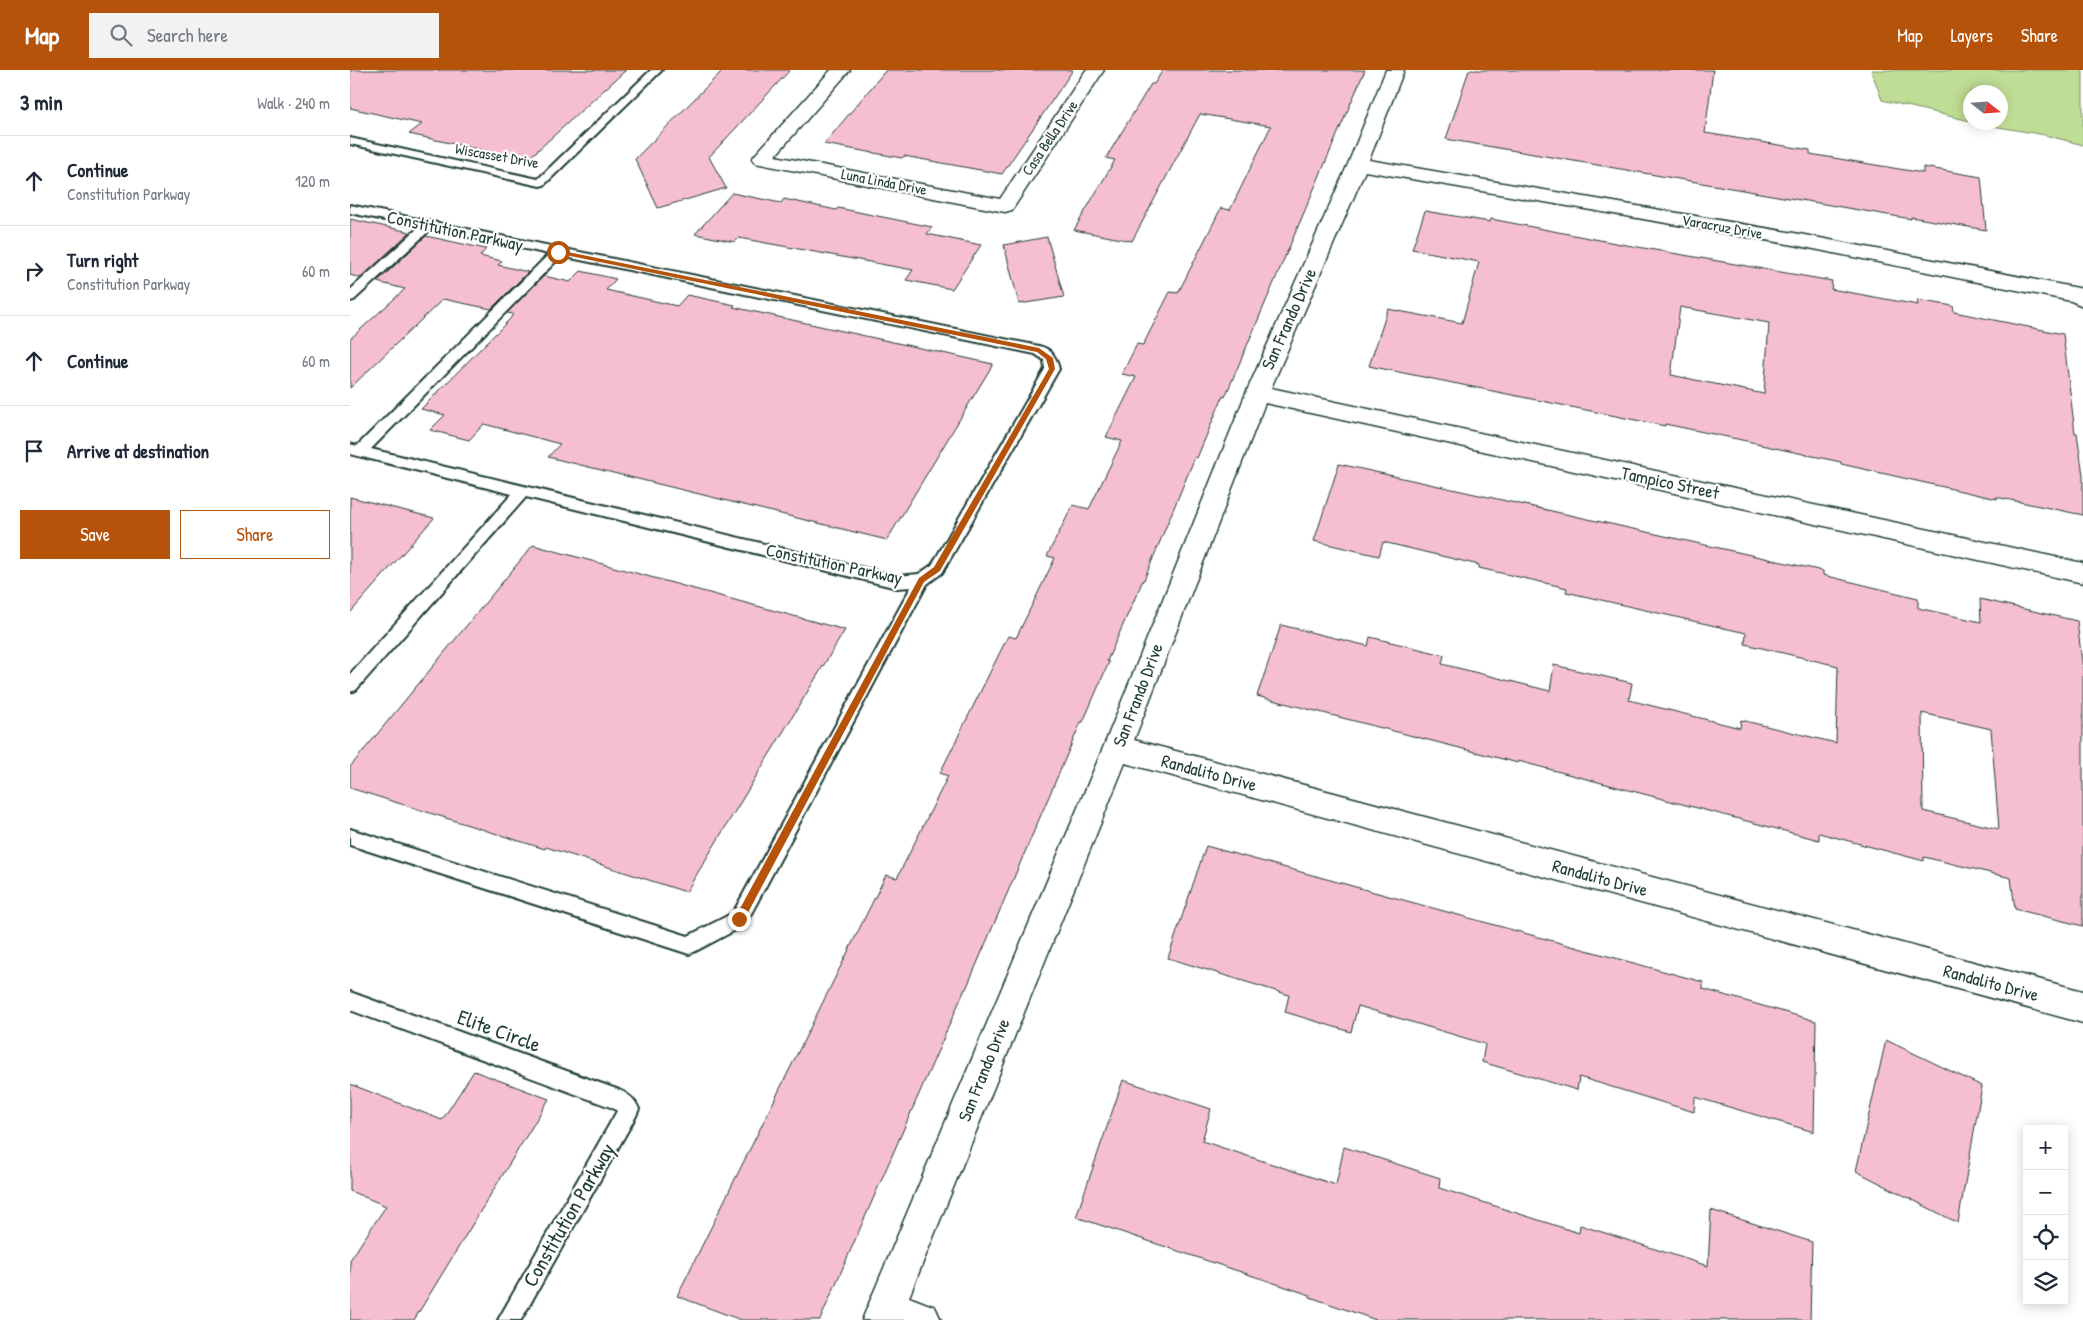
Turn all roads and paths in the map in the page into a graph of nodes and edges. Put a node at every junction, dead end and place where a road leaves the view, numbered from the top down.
1 (657, 70) edge
2 (841, 70) edge
3 (1095, 70) edge
4 (1395, 70) edge
5 (350, 141) edge
6 (1358, 164) junction
7 (1005, 206) joint
8 (350, 209) edge
9 (428, 225) junction
10 (558, 252) junction
11 (350, 296) edge
12 (2083, 299) edge
13 (1257, 393) junction
14 (355, 450) edge
15 (523, 491) junction
16 (2083, 573) edge
17 (922, 580) junction
18 (350, 685) edge
19 (1117, 748) junction
20 (350, 837) edge
21 (350, 1001) edge
22 (2083, 1007) edge
23 (629, 1109) joint
24 (884, 1313) edge
25 (509, 1320) edge
26 (922, 1320) edge

1 - 5 lane, Wiscasset Drive
2 - 7 street, Luna Linda Drive
3 - 7 street, Casa Bella Drive
4 - 6 street, San Frando Drive
6 - 12 street, Varacruz Drive
6 - 13 street, San Frando Drive
8 - 9 lane, Constitution Parkway
9 - 10 lane, Constitution Parkway
9 - 11 lane
10 - 14 lane
10 - 17 lane, Constitution Parkway
13 - 16 street, Tampico Street
13 - 19 street, San Frando Drive
14 - 15 lane, Constitution Parkway
15 - 17 lane, Constitution Parkway
15 - 18 lane
17 - 20 lane
19 - 22 street, Randalito Drive
19 - 24 street, San Frando Drive
21 - 23 lane, Elite Circle
23 - 25 lane, Constitution Parkway
24 - 26 street

